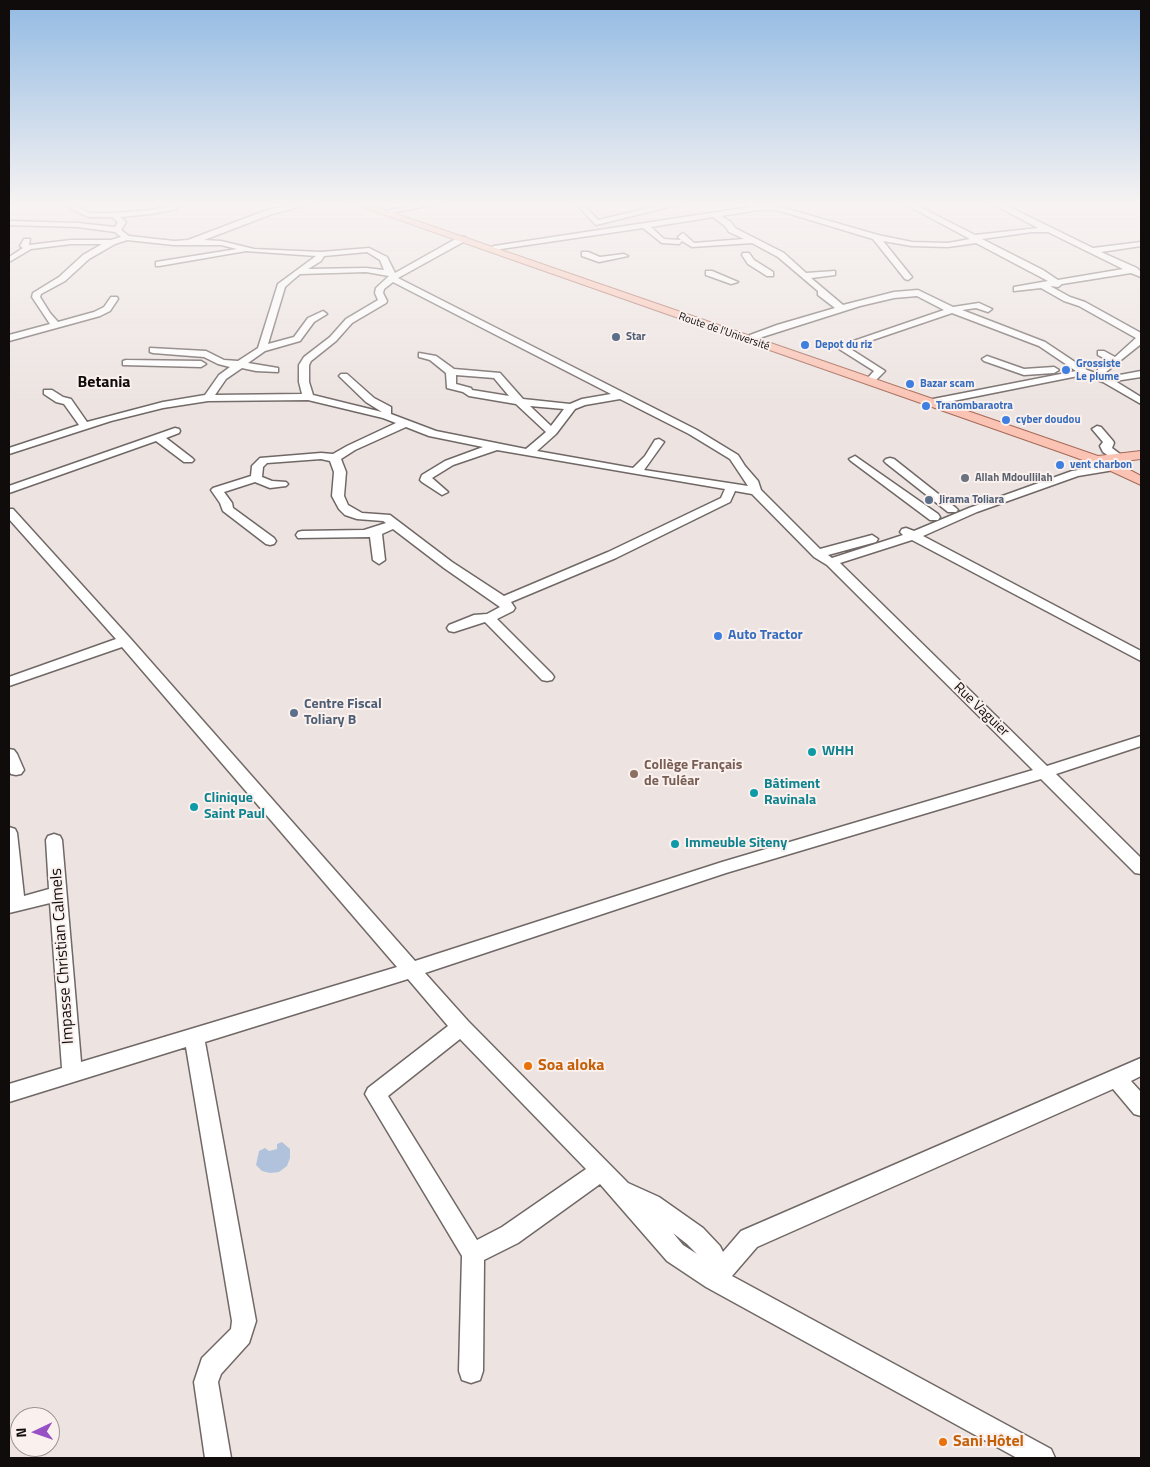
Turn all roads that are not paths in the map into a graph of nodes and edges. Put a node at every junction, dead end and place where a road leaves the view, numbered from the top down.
1 (71, 270) edge
2 (350, 270) edge
3 (368, 270) edge
4 (389, 270) edge
5 (405, 270) edge
6 (551, 270) edge
7 (559, 270) edge
8 (764, 270) edge
9 (798, 270) edge
10 (903, 270) edge
11 (1037, 270) edge
12 (1129, 270) edge
13 (298, 272) joint
14 (710, 273) dead end
15 (770, 274) dead end
16 (832, 274) dead end
17 (392, 276) junction
18 (804, 276) junction
19 (908, 277) dead end
20 (734, 282) dead end
21 (1058, 284) junction
22 (1042, 285) junction
23 (1017, 289) dead end
24 (114, 299) dead end
25 (842, 309) junction
26 (988, 309) dead end
27 (953, 310) junction
28 (323, 314) dead end
29 (56, 325) junction
30 (1139, 333) edge
31 (753, 337) junction
32 (9, 338) edge
33 (262, 349) junction
34 (153, 350) dead end
35 (173, 351) junction
36 (1101, 352) dead end
37 (422, 355) dead end
38 (987, 359) dead end
39 (1116, 361) junction
40 (126, 363) dead end
41 (163, 364) junction
42 (201, 364) dead end
43 (238, 365) junction
44 (275, 370) dead end
45 (451, 372) junction
46 (1082, 372) junction
47 (1141, 374) edge
48 (344, 376) dead end
49 (870, 380) junction
50 (1106, 380) junction
51 (48, 392) dead end
52 (619, 396) junction
53 (308, 397) junction
54 (208, 398) junction
55 (1141, 401) edge
56 (520, 402) junction
57 (933, 402) junction
58 (570, 407) junction
59 (387, 416) junction
60 (406, 423) junction
61 (85, 426) junction
62 (1098, 429) dead end
63 (175, 431) dead end
64 (552, 432) junction
65 (158, 438) junction
66 (659, 442) dead end
67 (496, 446) junction
68 (9, 451) edge
69 (528, 453) junction
70 (1141, 456) edge
71 (335, 458) junction
72 (855, 459) dead end
73 (188, 460) dead end
74 (890, 461) dead end
75 (1098, 461) junction
76 (1141, 461) edge
77 (1117, 463) junction
78 (636, 472) junction
79 (256, 478) junction
80 (1141, 481) edge
81 (282, 484) dead end
82 (731, 488) junction
83 (9, 490) edge
84 (756, 491) junction
85 (442, 492) dead end
86 (952, 510) junction
87 (9, 512) edge
88 (934, 517) junction
89 (394, 524) junction
90 (376, 532) junction
91 (908, 533) junction
92 (302, 535) dead end
93 (270, 541) dead end
94 (818, 554) junction
95 (378, 560) dead end
96 (832, 562) junction
97 (503, 601) junction
98 (489, 618) junction
99 (454, 628) dead end
100 (125, 640) junction
101 (1141, 657) edge
102 (547, 677) dead end
103 (9, 682) edge
104 (1141, 740) edge
105 (9, 754) edge
106 (16, 770) dead end
107 (1045, 772) junction
108 (9, 833) edge
109 (54, 840) dead end
110 (1141, 868) edge
111 (58, 894) junction
112 (12, 905) edge
113 (412, 970) junction
114 (461, 1027) junction
115 (194, 1036) junction
116 (1141, 1067) edge
117 (72, 1072) junction
118 (1116, 1077) junction
119 (9, 1093) edge
120 (1141, 1107) edge
121 (602, 1170) junction
122 (473, 1254) junction
123 (714, 1279) junction
124 (472, 1371) dead end
125 (218, 1458) edge
126 (1042, 1458) edge

1 - 29 street
2 - 13 street
3 - 17 street
4 - 17 street
5 - 17 street
6 - 49 main road, Route de l'Université
7 - 31 main road, Route de l'Université
8 - 15 street
9 - 18 street
10 - 19 street
11 - 21 street
12 - 21 street
13 - 33 street
14 - 20 street
16 - 18 street
17 - 52 street, Rue Vaguier
17 - 53 street
18 - 25 street
21 - 22 street
22 - 23 street
22 - 30 street
24 - 29 street
25 - 27 street
25 - 31 street
26 - 27 street
27 - 46 street
27 - 49 street
28 - 33 street
29 - 32 street
30 - 39 street
31 - 49 main road, Route de l'Université
33 - 43 street
34 - 35 street
35 - 41 street
35 - 43 street
36 - 39 street
37 - 45 street
38 - 46 street
39 - 50 street
40 - 41 street
41 - 42 street
43 - 44 street
43 - 54 street
45 - 56 street
45 - 56 street
46 - 50 street
46 - 57 street
47 - 50 street
48 - 59 street
49 - 57 main road, Route de l'Université
50 - 55 street
51 - 61 street
52 - 58 street
52 - 84 street, Rue Vaguier
53 - 54 street
53 - 59 street
54 - 61 street
56 - 58 street
56 - 64 street
57 - 75 main road, Route de l'Université
58 - 64 street
59 - 60 street
60 - 67 street
60 - 71 street
61 - 68 street
62 - 77 street
63 - 65 street
64 - 69 street
65 - 73 street
65 - 83 street
66 - 78 street
67 - 69 street
67 - 85 street
69 - 78 street
70 - 77 main road
71 - 79 street
71 - 89 street
72 - 88 street
74 - 86 street
75 - 77 main road, Route de l'Université
75 - 86 street
76 - 77 main road
77 - 80 main road, Route de l'Université
77 - 91 street
78 - 82 street
79 - 81 street
79 - 93 street
82 - 84 street
82 - 97 street
84 - 94 street, Rue Vaguier
86 - 88 street
87 - 100 street
88 - 91 street
89 - 90 street
89 - 97 street
90 - 92 street
90 - 95 street
91 - 94 street
91 - 96 street
91 - 101 street
94 - 96 street, Rue Vaguier
96 - 107 street, Rue Vaguier
97 - 98 street
98 - 99 street
98 - 102 street
100 - 103 street
100 - 113 street
104 - 107 street
105 - 106 street
107 - 110 street, Rue Vaguier
107 - 113 street
108 - 112 street
109 - 111 street, Impasse Christian Calmels
111 - 112 street
111 - 117 street, Impasse Christian Calmels
113 - 114 street
113 - 115 street
114 - 121 street
114 - 122 street
115 - 117 street
115 - 125 street
116 - 118 street
117 - 119 street
118 - 120 street
118 - 123 street
121 - 122 street
121 - 123 street
122 - 124 street
123 - 126 street

